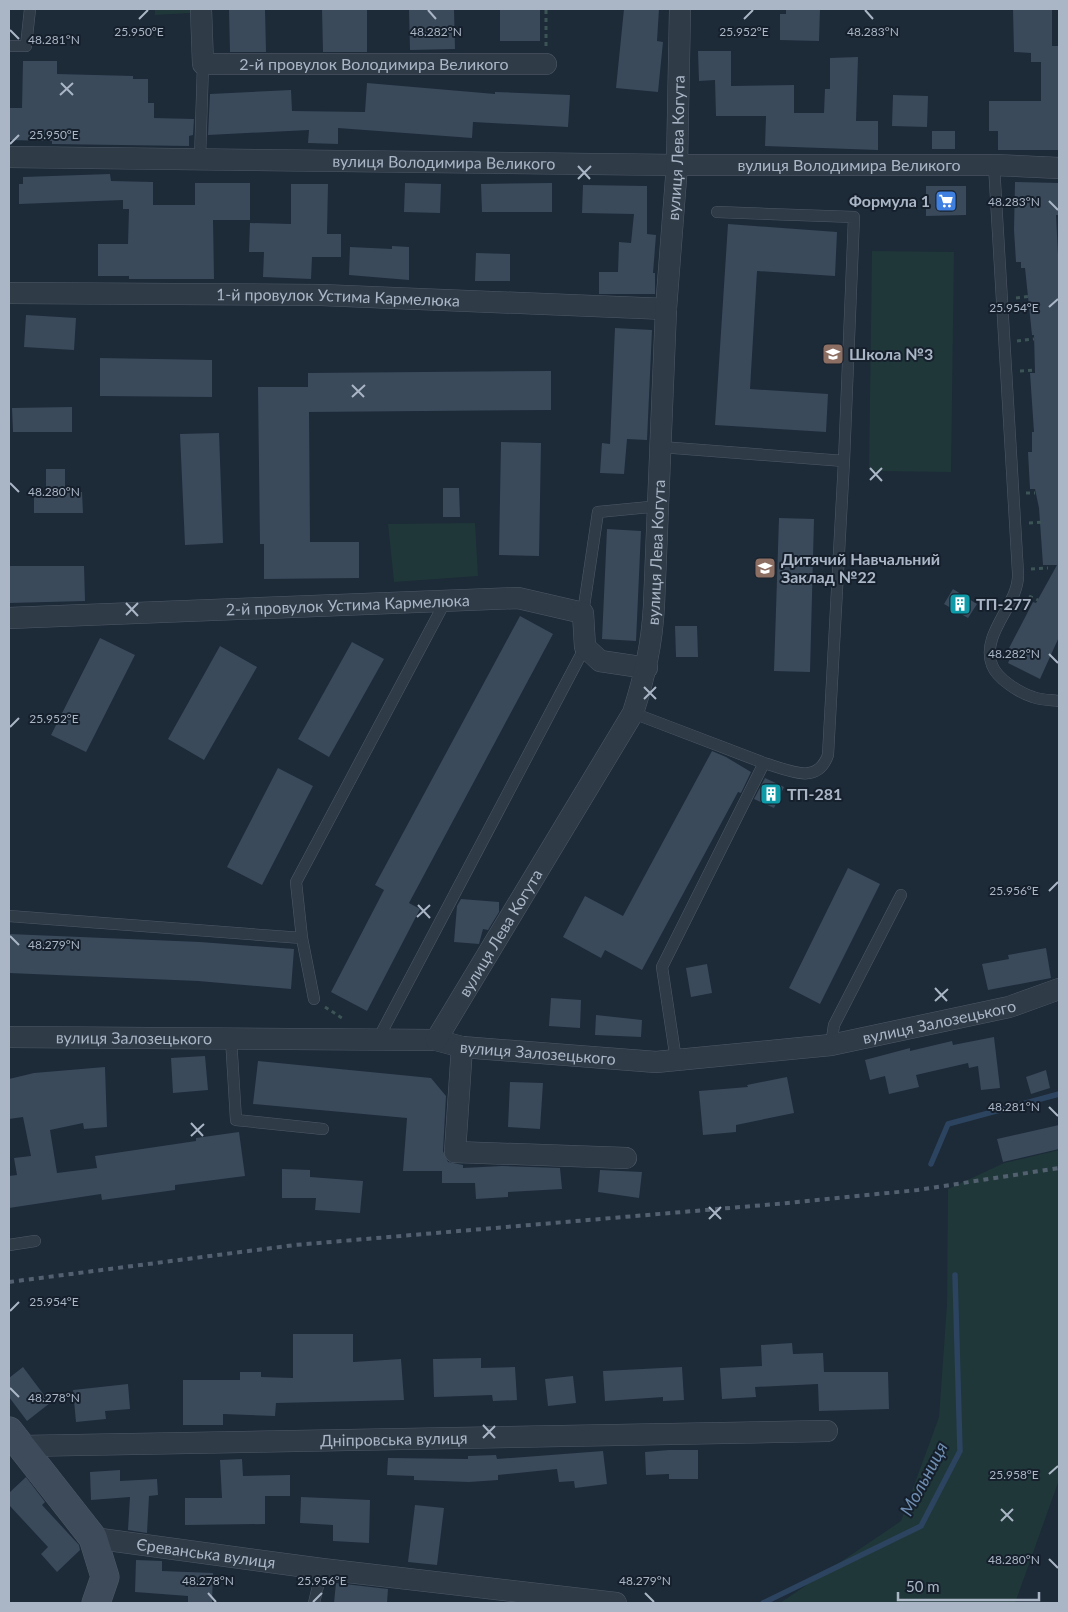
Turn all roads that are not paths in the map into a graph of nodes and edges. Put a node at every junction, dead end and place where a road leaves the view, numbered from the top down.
1 (30, 9) edge
2 (201, 9) edge
3 (680, 9) edge
4 (9, 46) edge
5 (203, 64) junction
6 (546, 64) road end
7 (9, 158) edge
8 (200, 159) junction
9 (677, 165) junction
10 (994, 165) junction
11 (1059, 168) edge
12 (717, 212) dead end
13 (9, 293) edge
14 (666, 309) junction
15 (660, 447) junction
16 (844, 461) junction
17 (660, 506) junction
18 (445, 602) junction
19 (583, 613) junction
20 (9, 618) edge
21 (585, 647) junction
22 (647, 668) junction
23 (1059, 701) edge
24 (633, 713) junction
25 (764, 763) junction
26 (901, 895) dead end
27 (9, 916) edge
28 (302, 938) junction
29 (1059, 989) edge
30 (314, 1000) road end
31 (9, 1037) edge
32 (231, 1038) junction
33 (436, 1040) junction
34 (377, 1041) junction
35 (831, 1045) junction
36 (462, 1047) junction
37 (676, 1060) junction
38 (323, 1129) dead end
39 (626, 1158) dead end
40 (35, 1240) dead end
41 (9, 1245) edge
42 (827, 1431) dead end
43 (15, 1439) edge
44 (94, 1538) junction
45 (322, 1569) junction
46 (96, 1603) edge
47 (314, 1603) edge
48 (612, 1603) edge

1 - 4 lane
2 - 5 street
3 - 9 street, вулиця Лева Когута
5 - 6 street, 2-й провулок Володимира Великого
5 - 8 lane
7 - 8 street, вулиця Володимира Великого
8 - 9 street, вулиця Володимира Великого
9 - 10 street, вулиця Володимира Великого
9 - 14 street, вулиця Лева Когута
10 - 11 street, вулиця Володимира Великого
10 - 23 lane
12 - 16 lane
13 - 14 street, 1-й провулок Устима Кармелюка
14 - 15 street, вулиця Лева Когута
15 - 16 lane
15 - 17 street, вулиця Лева Когута
16 - 25 lane
17 - 19 lane
17 - 22 street, вулиця Лева Когута
18 - 19 street, 2-й провулок Устима Кармелюка
18 - 20 street, 2-й провулок Устима Кармелюка
18 - 28 lane
19 - 21 street
21 - 22 street
21 - 34 lane
22 - 24 street, вулиця Лева Когута
24 - 25 lane
24 - 33 street, вулиця Лева Когута
25 - 37 lane
26 - 35 lane
27 - 28 lane
28 - 30 lane
29 - 35 street, вулиця Залозецького
31 - 32 street, вулиця Залозецького
32 - 34 street, вулиця Залозецького
32 - 38 lane
33 - 34 street, вулиця Залозецького
33 - 36 street, вулиця Залозецького
35 - 37 street, вулиця Залозецького
36 - 37 street, вулиця Залозецького
36 - 39 street
40 - 41 lane
42 - 43 street, Дніпровська вулиця
43 - 44 street
44 - 45 street, Єреванська вулиця
44 - 46 street
45 - 47 lane
45 - 48 street, Єреванська вулиця

